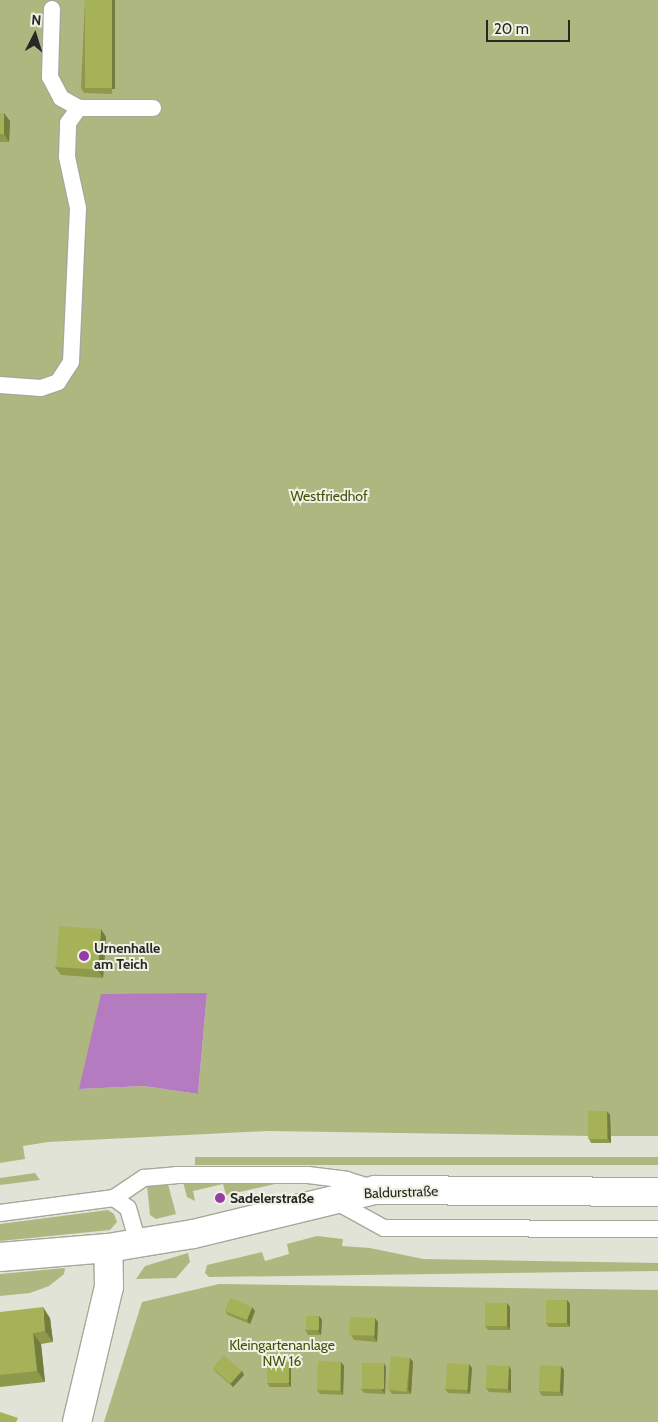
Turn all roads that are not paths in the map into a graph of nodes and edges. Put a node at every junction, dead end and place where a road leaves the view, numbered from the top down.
1 (52, 9) dead end
2 (79, 108) junction
3 (154, 108) dead end
4 (0, 385) edge
5 (375, 1190) junction
6 (658, 1192) edge
7 (114, 1198) junction
8 (331, 1199) junction
9 (0, 1213) edge
10 (658, 1229) edge
11 (138, 1244) junction
12 (108, 1248) junction
13 (0, 1258) edge
14 (77, 1422) edge

1 - 2 lane
2 - 3 lane
2 - 4 lane
5 - 6 street, Baldurstraße
5 - 7 lane
5 - 8 street, Baldurstraße
7 - 9 lane
7 - 11 lane
8 - 10 lane
8 - 11 street, Baldurstraße
11 - 12 street, Baldurstraße
12 - 13 street, Baldurstraße
12 - 14 street

